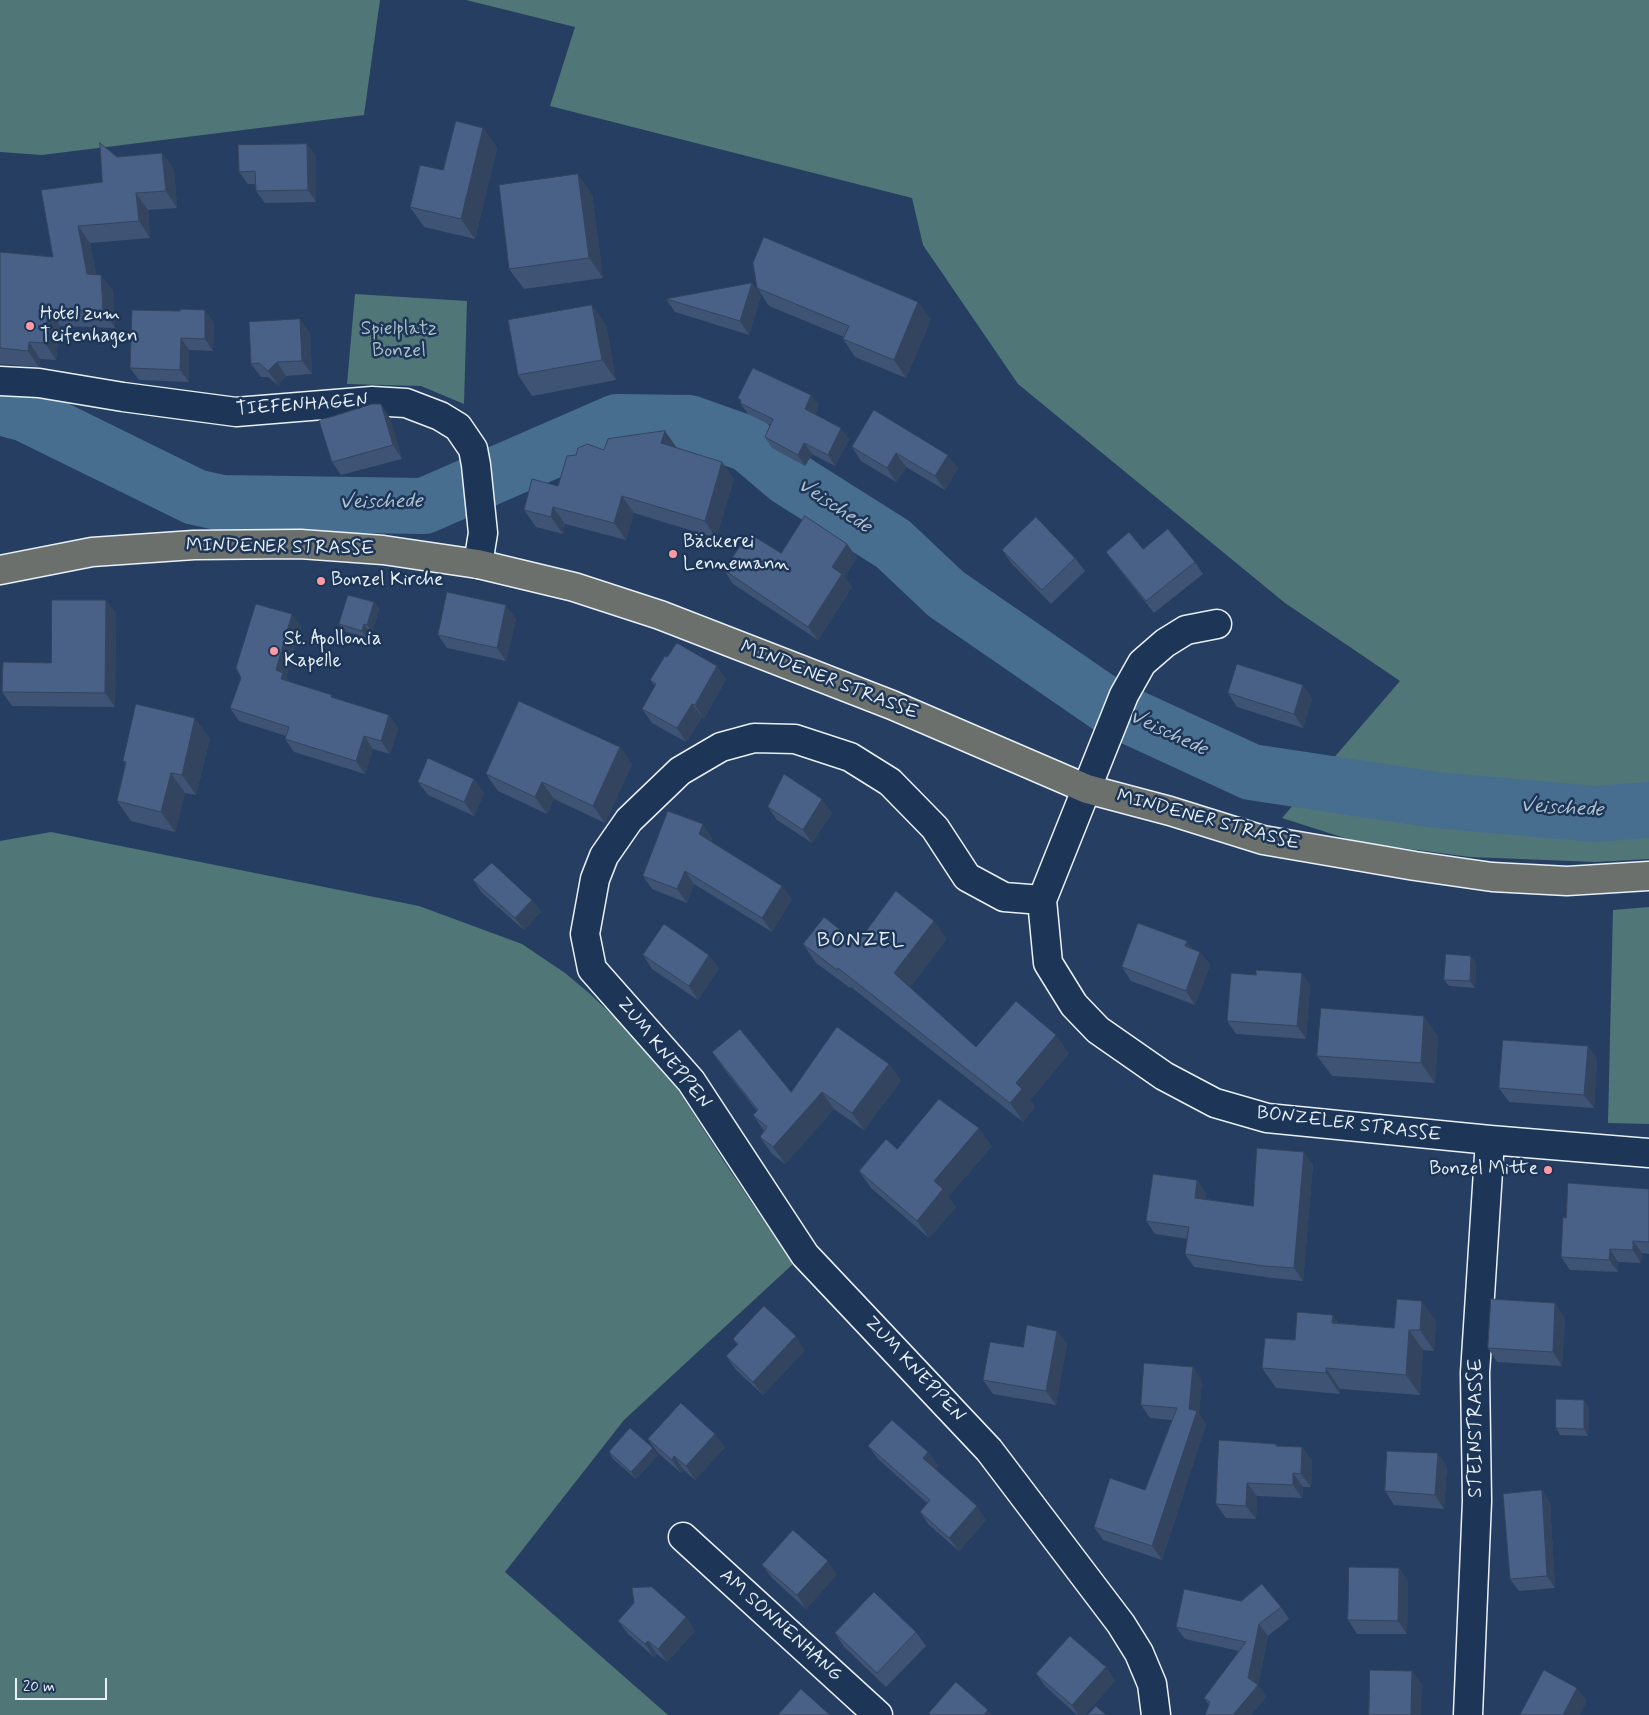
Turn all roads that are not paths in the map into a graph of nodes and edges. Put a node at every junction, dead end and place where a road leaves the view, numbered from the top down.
1 (0, 381) edge
2 (478, 564) junction
3 (0, 570) edge
4 (1217, 624) dead end
5 (1087, 789) junction
6 (1649, 876) edge
7 (1042, 900) junction
8 (1490, 1140) junction
9 (1649, 1153) edge
10 (683, 1537) dead end
11 (878, 1715) edge
12 (1156, 1715) edge
13 (1468, 1715) edge

1 - 2 street, TIEFENHAGEN
2 - 3 main road, MINDENER STRASSE
2 - 5 main road, MINDENER STRASSE
4 - 5 street, BONZELER STRASSE
5 - 6 main road, MINDENER STRASSE
5 - 7 street, BONZELER STRASSE
7 - 8 street, BONZELER STRASSE
7 - 12 street, ZUM KNEPPEN
8 - 9 street, BONZELER STRASSE
8 - 13 street, STEINSTRASSE
10 - 11 street, AM SONNENHANG

